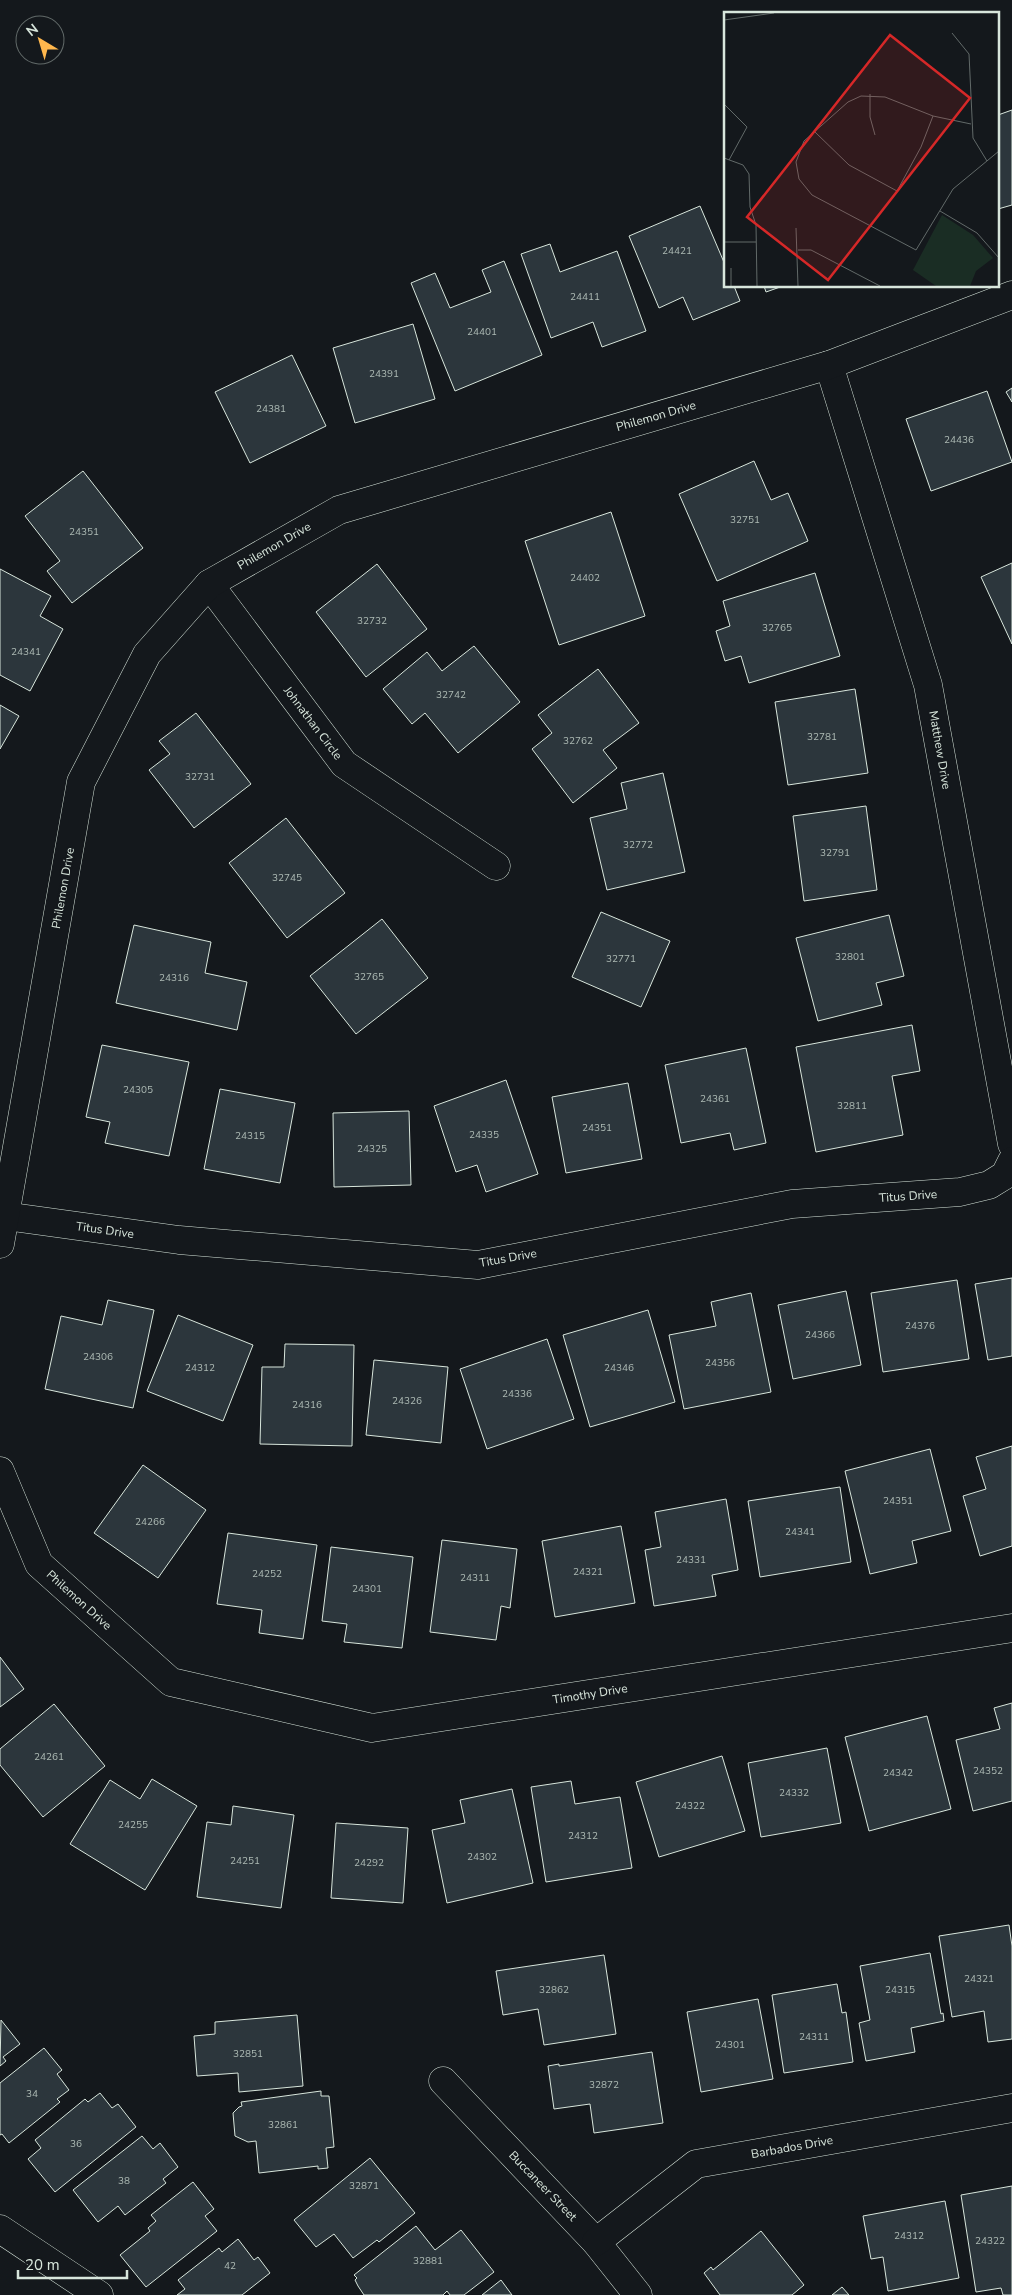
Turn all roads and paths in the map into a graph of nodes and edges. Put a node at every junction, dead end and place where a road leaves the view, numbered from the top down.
1 (1012, 295) edge
2 (829, 365) junction
3 (208, 584) junction
4 (496, 866) dead end
5 (1012, 1144) edge
6 (1008, 1168) edge
7 (5, 1216) junction
8 (0, 1244) edge
9 (0, 1472) edge
10 (1012, 1628) edge
11 (170, 1682) joint
12 (443, 2081) dead end
13 (1012, 2108) edge
14 (0, 2229) edge
15 (596, 2242) junction
16 (99, 2295) edge
17 (638, 2295) edge

1 - 2 street, Philemon Drive
2 - 3 street, Philemon Drive
2 - 5 street, Matthew Drive
3 - 4 street, Johnathan Circle
3 - 7 street, Philemon Drive
6 - 7 street, Titus Drive
7 - 8 street, Philemon Drive
9 - 11 street, Philemon Drive
10 - 11 street, Timothy Drive
12 - 15 street, Buccaneer Street
13 - 15 street, Barbados Drive
14 - 16 street
15 - 17 street, Buccaneer Street

